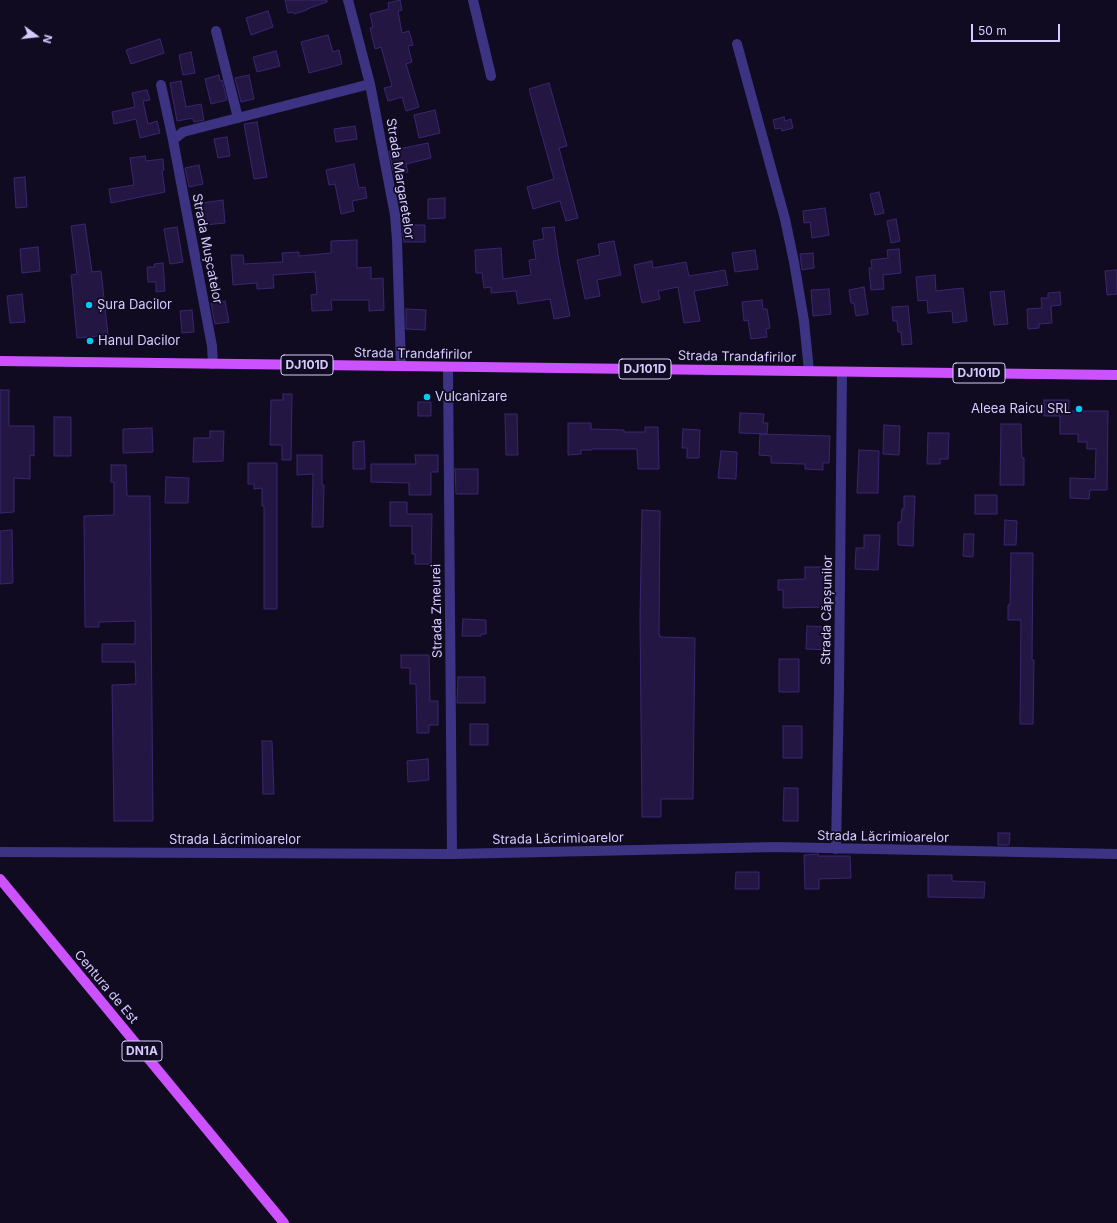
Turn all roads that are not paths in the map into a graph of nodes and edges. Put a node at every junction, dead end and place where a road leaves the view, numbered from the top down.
1 (348, 0) edge
2 (473, 0) edge
3 (216, 31) dead end
4 (737, 44) dead end
5 (491, 76) dead end
6 (161, 84) dead end
7 (370, 84) junction
8 (238, 118) junction
9 (173, 140) junction
10 (0, 361) edge
11 (213, 364) junction
12 (401, 366) junction
13 (448, 367) junction
14 (809, 371) junction
15 (842, 372) junction
16 (1117, 375) edge
17 (836, 849) junction
18 (0, 852) edge
19 (452, 854) junction
20 (1117, 854) edge
21 (0, 879) edge
22 (284, 1223) edge

1 - 7 street, Strada Margaretelor
2 - 5 street
3 - 8 street
4 - 14 street
6 - 9 street, Strada Mușcatelor
7 - 8 street
7 - 12 street, Strada Margaretelor
8 - 9 street
9 - 11 street, Strada Mușcatelor
10 - 11 main road, DJ101D
11 - 12 main road, Strada Trandafirilor / DJ101D
12 - 13 main road, Strada Trandafirilor / DJ101D
13 - 14 main road, Strada Trandafirilor / DJ101D
13 - 19 street, Strada Zmeurei
14 - 15 main road, Strada Trandafirilor / DJ101D
15 - 16 main road, Strada Trandafirilor / DJ101D
15 - 17 street, Strada Căpșunilor
17 - 19 street, Strada Lăcrimioarelor
17 - 20 street, Strada Lăcrimioarelor
18 - 19 street, Strada Lăcrimioarelor
21 - 22 main road, Centura de Est / DN1A

